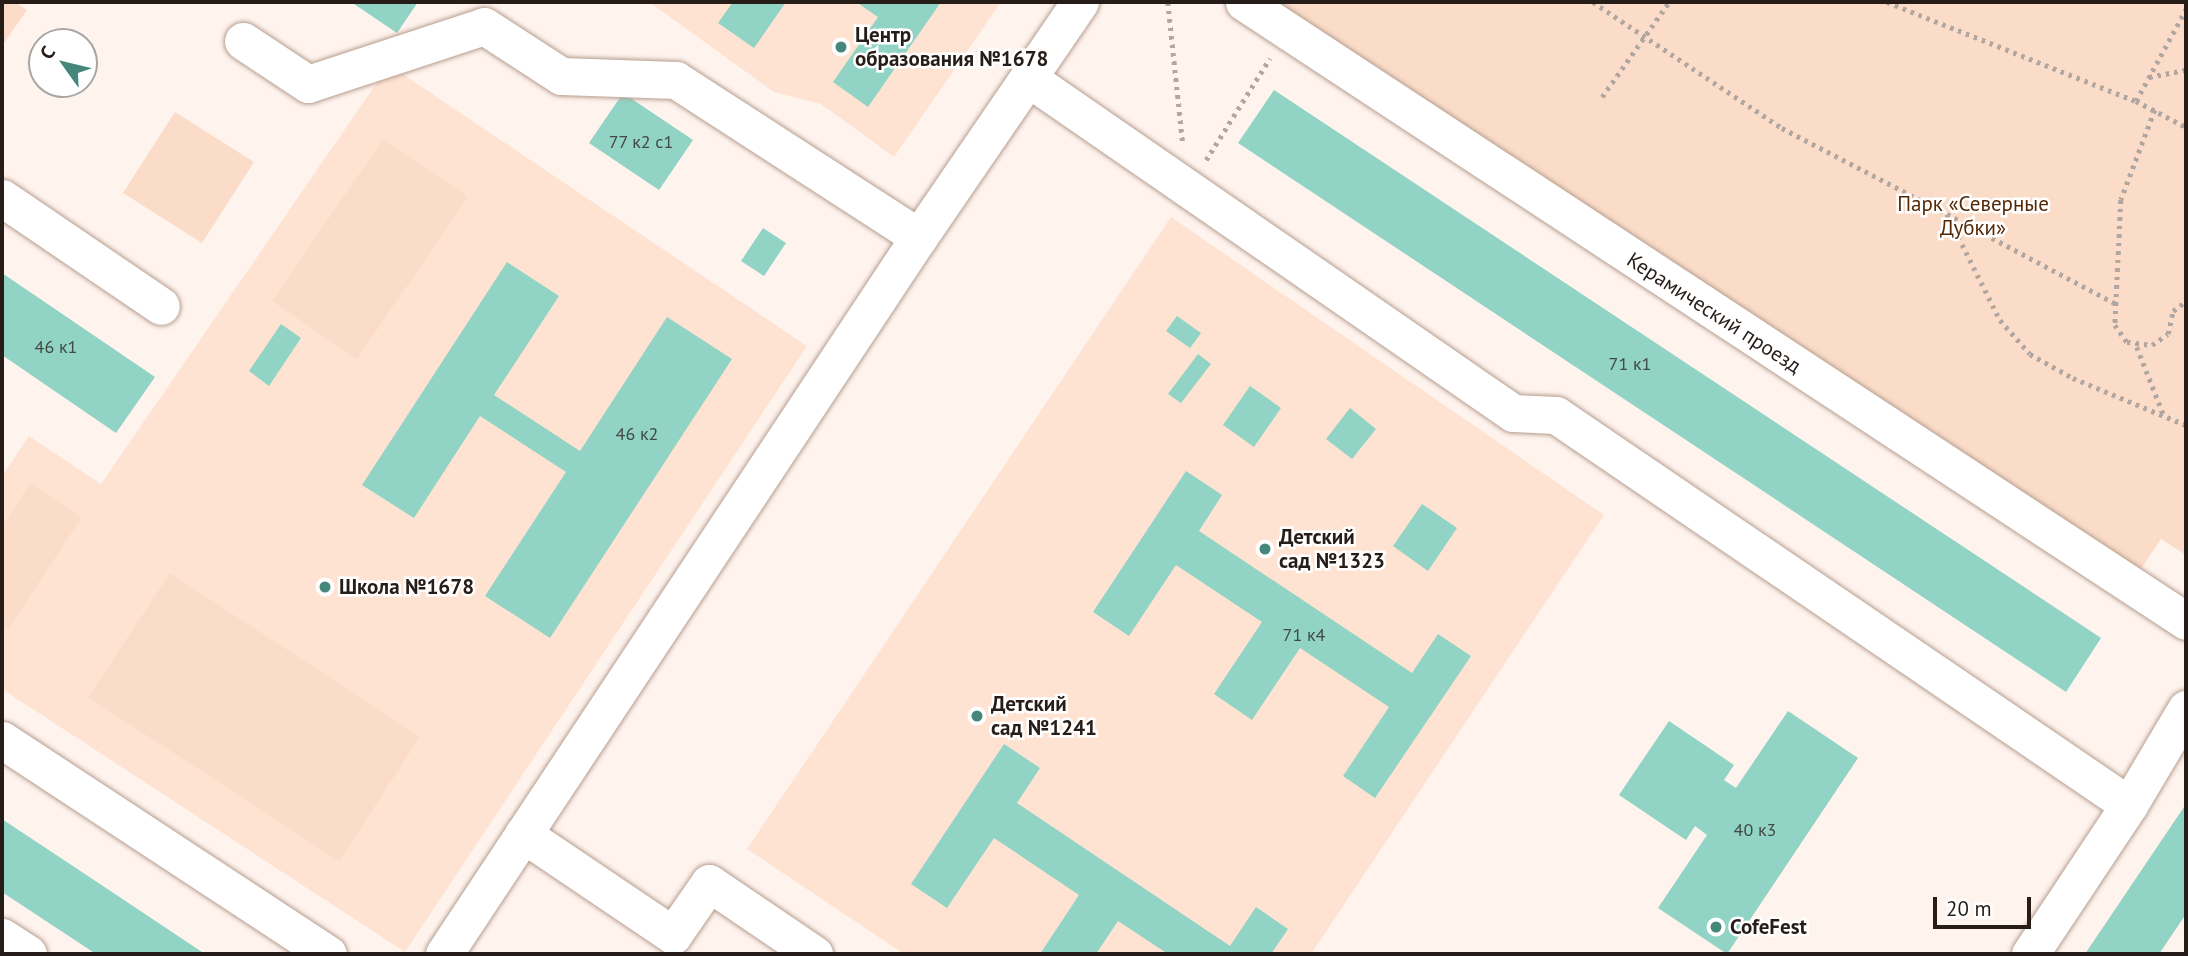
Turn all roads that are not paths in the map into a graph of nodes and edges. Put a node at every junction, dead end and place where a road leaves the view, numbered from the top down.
1 (1080, 2) edge
2 (1244, 2) edge
3 (485, 14) edge
4 (243, 41) dead end
5 (1028, 78) junction
6 (2, 198) edge
7 (919, 237) junction
8 (161, 306) dead end
9 (2186, 621) edge
10 (2186, 709) edge
11 (2, 740) edge
12 (2129, 805) junction
13 (523, 834) junction
14 (2, 937) edge
15 (667, 945) edge
16 (28, 954) edge
17 (328, 954) edge
18 (443, 954) edge
19 (814, 954) edge
20 (2030, 954) edge

1 - 5 street
2 - 9 street, Керамический проезд
3 - 4 street
3 - 7 street
5 - 7 street
5 - 12 street
6 - 8 street
7 - 13 street
10 - 12 street
11 - 17 street
12 - 20 street
13 - 15 street
13 - 18 street
14 - 16 street
15 - 19 street

